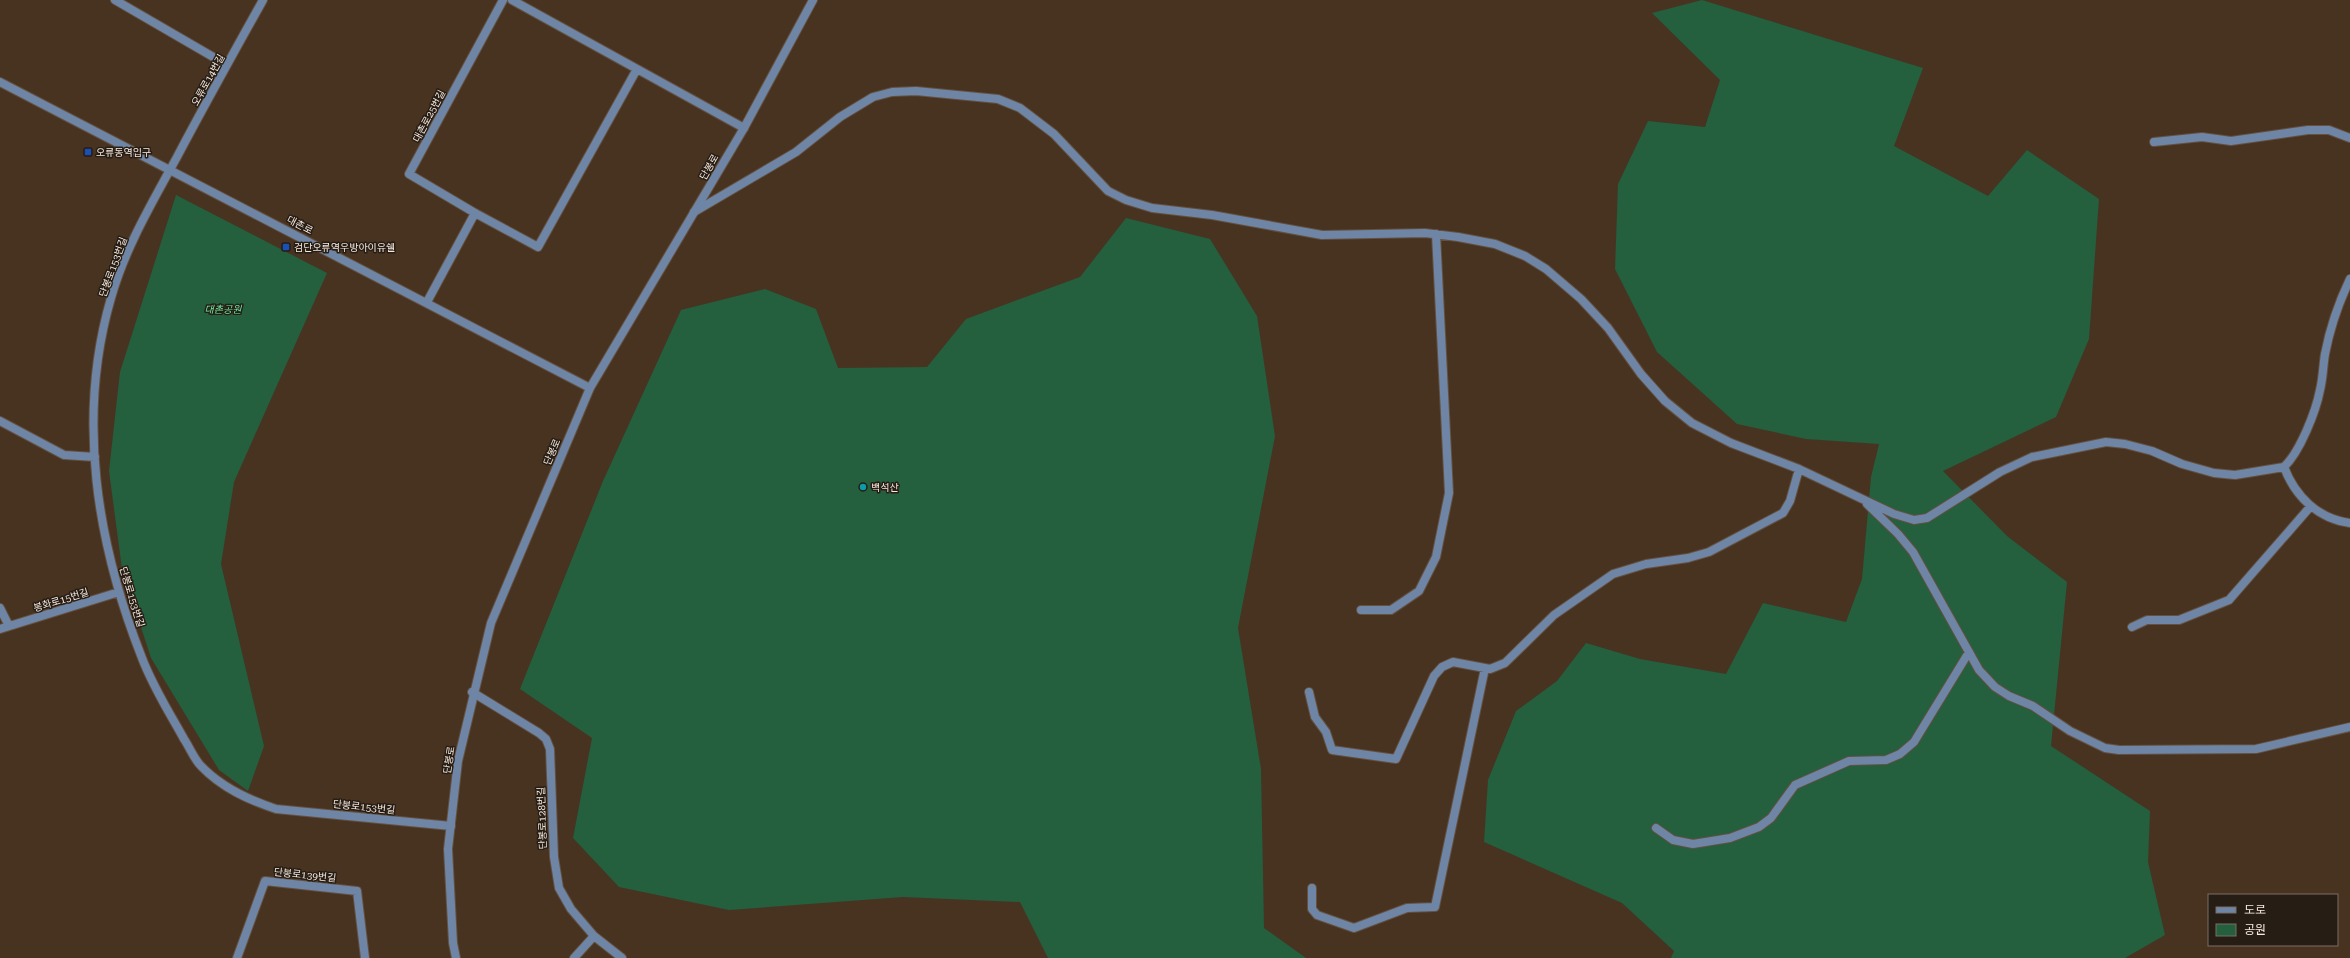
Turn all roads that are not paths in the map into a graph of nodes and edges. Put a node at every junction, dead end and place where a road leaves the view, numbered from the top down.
1 (115, 0) edge
2 (263, 0) edge
3 (504, 0) edge
4 (512, 0) edge
5 (813, 0) edge
6 (227, 65) junction
7 (637, 69) junction
8 (0, 82) edge
9 (744, 128) junction
10 (2350, 138) edge
11 (2154, 142) dead end
12 (170, 169) junction
13 (694, 212) junction
14 (475, 213) junction
15 (1436, 234) junction
16 (2350, 278) edge
17 (427, 302) junction
18 (590, 388) junction
19 (0, 422) edge
20 (95, 457) junction
21 (2284, 467) junction
22 (1799, 469) junction
23 (1862, 499) junction
24 (2310, 507) junction
25 (2350, 523) edge
26 (119, 592) junction
27 (0, 608) edge
28 (1361, 610) dead end
29 (10, 626) junction
30 (2132, 627) dead end
31 (0, 629) edge
32 (1969, 652) junction
33 (1485, 668) junction
34 (472, 692) junction
35 (1309, 692) dead end
36 (2350, 727) edge
37 (451, 826) junction
38 (1656, 828) dead end
39 (1312, 888) dead end
40 (594, 936) junction
41 (237, 958) edge
42 (365, 958) edge
43 (456, 958) edge
44 (574, 958) edge
45 (622, 958) edge

1 - 6 street
2 - 6 street, 오류로14번길
3 - 14 street, 대촌로25번길
4 - 7 street
5 - 9 street, 단봉로
6 - 12 street, 오류로14번길
7 - 9 street
7 - 14 street, 대촌로25번길
8 - 12 street, 대촌로
9 - 13 street, 단봉로
10 - 11 street
12 - 17 street, 대촌로
12 - 20 street, 단봉로153번길
13 - 15 street
13 - 18 street, 단봉로
14 - 17 street
15 - 22 street
15 - 28 street
16 - 21 street
17 - 18 street, 대촌로
18 - 34 street, 단봉로
19 - 20 street
20 - 26 street, 단봉로153번길
21 - 23 street
21 - 24 street
22 - 23 street
22 - 33 street
23 - 32 street
24 - 25 street
24 - 30 street
26 - 29 street, 봉화로15번길
26 - 37 street, 단봉로153번길
27 - 29 street
29 - 31 street, 봉화로15번길
32 - 36 street
32 - 38 street
33 - 35 street
33 - 39 street
34 - 37 street, 단봉로
34 - 40 street, 단봉로128번길
37 - 43 street, 단봉로
40 - 44 street
40 - 45 street, 단봉로128번길
41 - 42 street, 단봉로139번길

